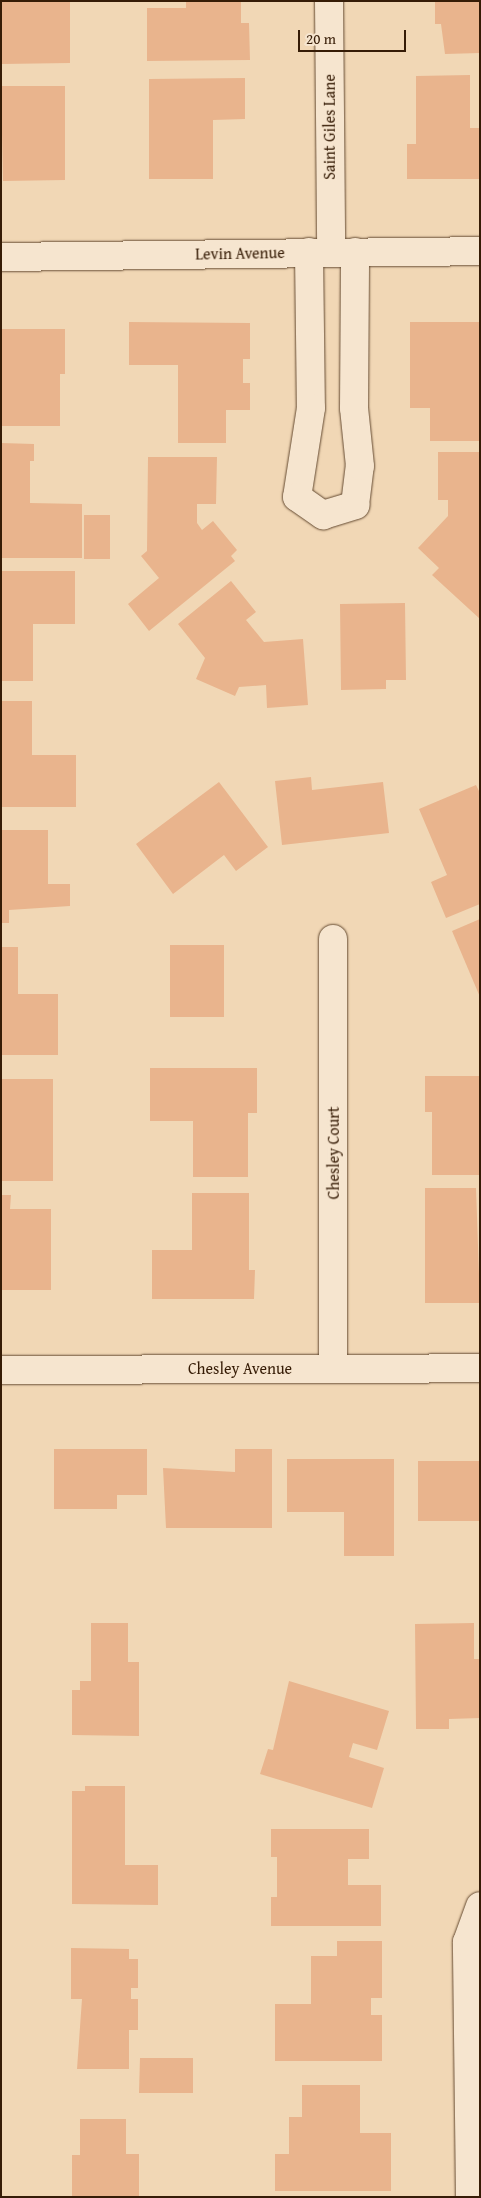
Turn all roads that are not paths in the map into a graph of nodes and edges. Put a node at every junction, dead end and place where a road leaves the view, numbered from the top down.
1 (329, 1) edge
2 (480, 251) edge
3 (332, 252) junction
4 (1, 257) edge
5 (311, 408) junction
6 (354, 408) junction
7 (333, 939) dead end
8 (333, 1367) junction
9 (480, 1368) edge
10 (1, 1370) edge
11 (480, 1906) edge
12 (470, 2197) edge

1 - 3 street, Saint Giles Lane
2 - 3 street, Levin Avenue
3 - 4 street, Levin Avenue
3 - 5 street, Saint Giles Lane
3 - 6 street, Saint Giles Lane
5 - 6 street
5 - 6 street, Saint Giles Lane
7 - 8 street, Chesley Court
8 - 9 street, Chesley Avenue
8 - 10 street, Chesley Avenue
11 - 12 street

